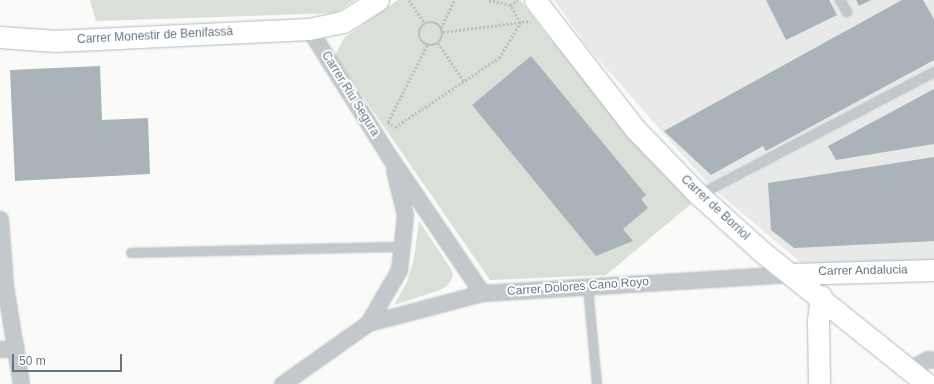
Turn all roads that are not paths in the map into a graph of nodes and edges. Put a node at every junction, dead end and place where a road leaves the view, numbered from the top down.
1 (378, 0) edge
2 (840, 0) edge
3 (535, 9) edge
4 (847, 12) dead end
5 (309, 29) junction
6 (0, 37) edge
7 (934, 72) edge
8 (391, 159) junction
9 (699, 195) junction
10 (427, 213) junction
11 (405, 215) junction
12 (0, 219) edge
13 (401, 247) junction
14 (131, 253) dead end
15 (934, 270) edge
16 (792, 274) junction
17 (588, 287) junction
18 (482, 293) junction
19 (821, 296) junction
20 (368, 323) junction
21 (0, 349) edge
22 (16, 349) junction
23 (934, 360) edge
24 (909, 369) junction
25 (297, 378) edge
26 (21, 384) edge
27 (282, 384) edge
28 (597, 384) edge
29 (819, 384) edge
30 (927, 384) edge

1 - 5 street, Carrer Monestir de Benifassà
2 - 4 lane
3 - 9 street, Carrer de Borriol
5 - 6 street, Carrer Monestir de Benifassà
5 - 8 street, Carrer Riu Segura
7 - 9 lane
8 - 10 street, Carrer Riu Segura
8 - 11 street
9 - 16 street, Carrer de Borriol
10 - 11 street
10 - 18 street, Carrer Riu Segura
11 - 13 street
12 - 22 street
13 - 14 lane
13 - 20 street
15 - 16 street, Carrer Andalucia
16 - 17 street, Carrer Dolores Cano Royo
16 - 19 street, Carrer de Borriol
17 - 18 street, Carrer Dolores Cano Royo
17 - 28 lane
18 - 20 street, Carrer Dolores Cano Royo
19 - 24 street, Carrer de Borriol
19 - 29 street
20 - 25 street
21 - 22 street
22 - 26 street
23 - 24 street
24 - 30 street, Carrer de Borriol
25 - 27 street

